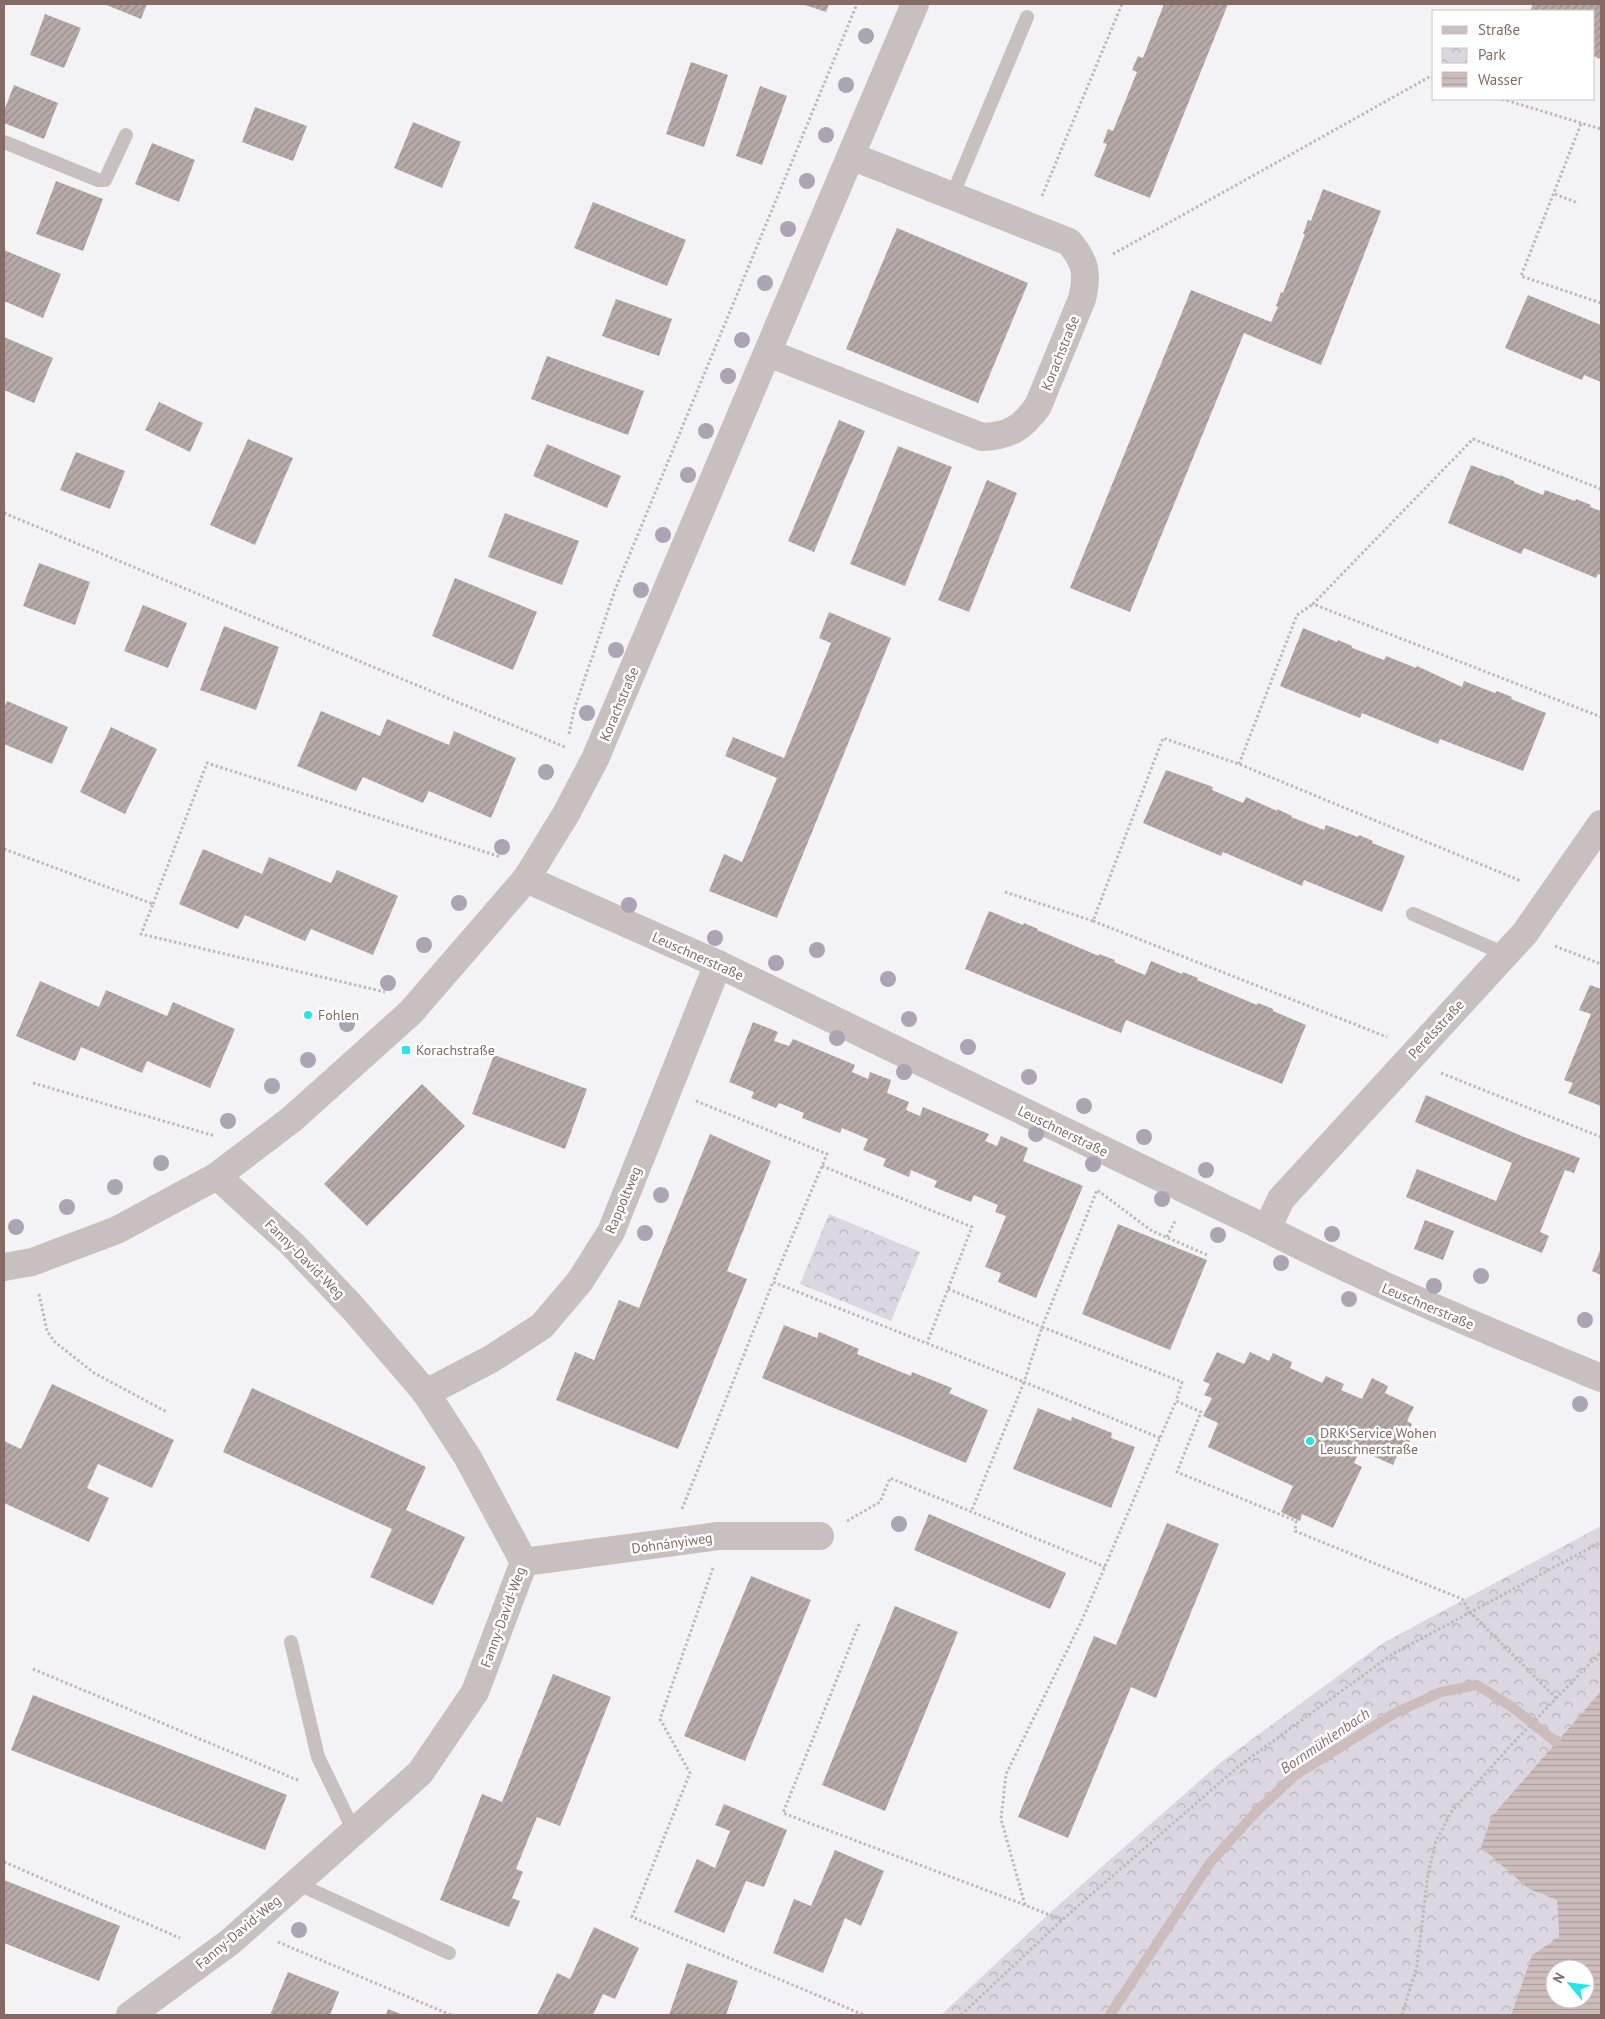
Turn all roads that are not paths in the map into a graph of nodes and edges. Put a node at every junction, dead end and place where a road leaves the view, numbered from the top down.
1 (915, 4) edge
2 (1027, 17) dead end
3 (126, 135) dead end
4 (4, 142) edge
5 (851, 156) junction
6 (952, 196) junction
7 (768, 353) junction
8 (1601, 824) edge
9 (530, 873) junction
10 (1413, 914) dead end
11 (1505, 954) junction
12 (718, 964) junction
13 (217, 1176) junction
14 (1267, 1229) junction
15 (4, 1267) edge
16 (1601, 1378) edge
17 (426, 1393) junction
18 (820, 1536) road end
19 (524, 1562) junction
20 (291, 1642) dead end
21 (354, 1831) junction
22 (296, 1883) junction
23 (449, 1953) dead end
24 (130, 2015) edge

1 - 5 street, Korachstraße
2 - 6 lane
3 - 4 lane
5 - 6 street
5 - 7 street, Korachstraße
6 - 7 street, Korachstraße
7 - 9 street, Korachstraße
8 - 11 street, Perelsstraße
9 - 12 street, Leuschnerstraße
9 - 13 street, Korachstraße
10 - 11 lane
11 - 14 street, Perelsstraße
12 - 14 street, Leuschnerstraße
12 - 17 street, Rappoltweg
13 - 15 street, Korachstraße
13 - 17 street, Fanny-David-Weg
14 - 16 street, Leuschnerstraße
17 - 19 street, Fanny-David-Weg
18 - 19 street, Dohnányiweg
19 - 21 street, Fanny-David-Weg
20 - 21 lane
21 - 22 street, Fanny-David-Weg
22 - 23 lane
22 - 24 street, Fanny-David-Weg

